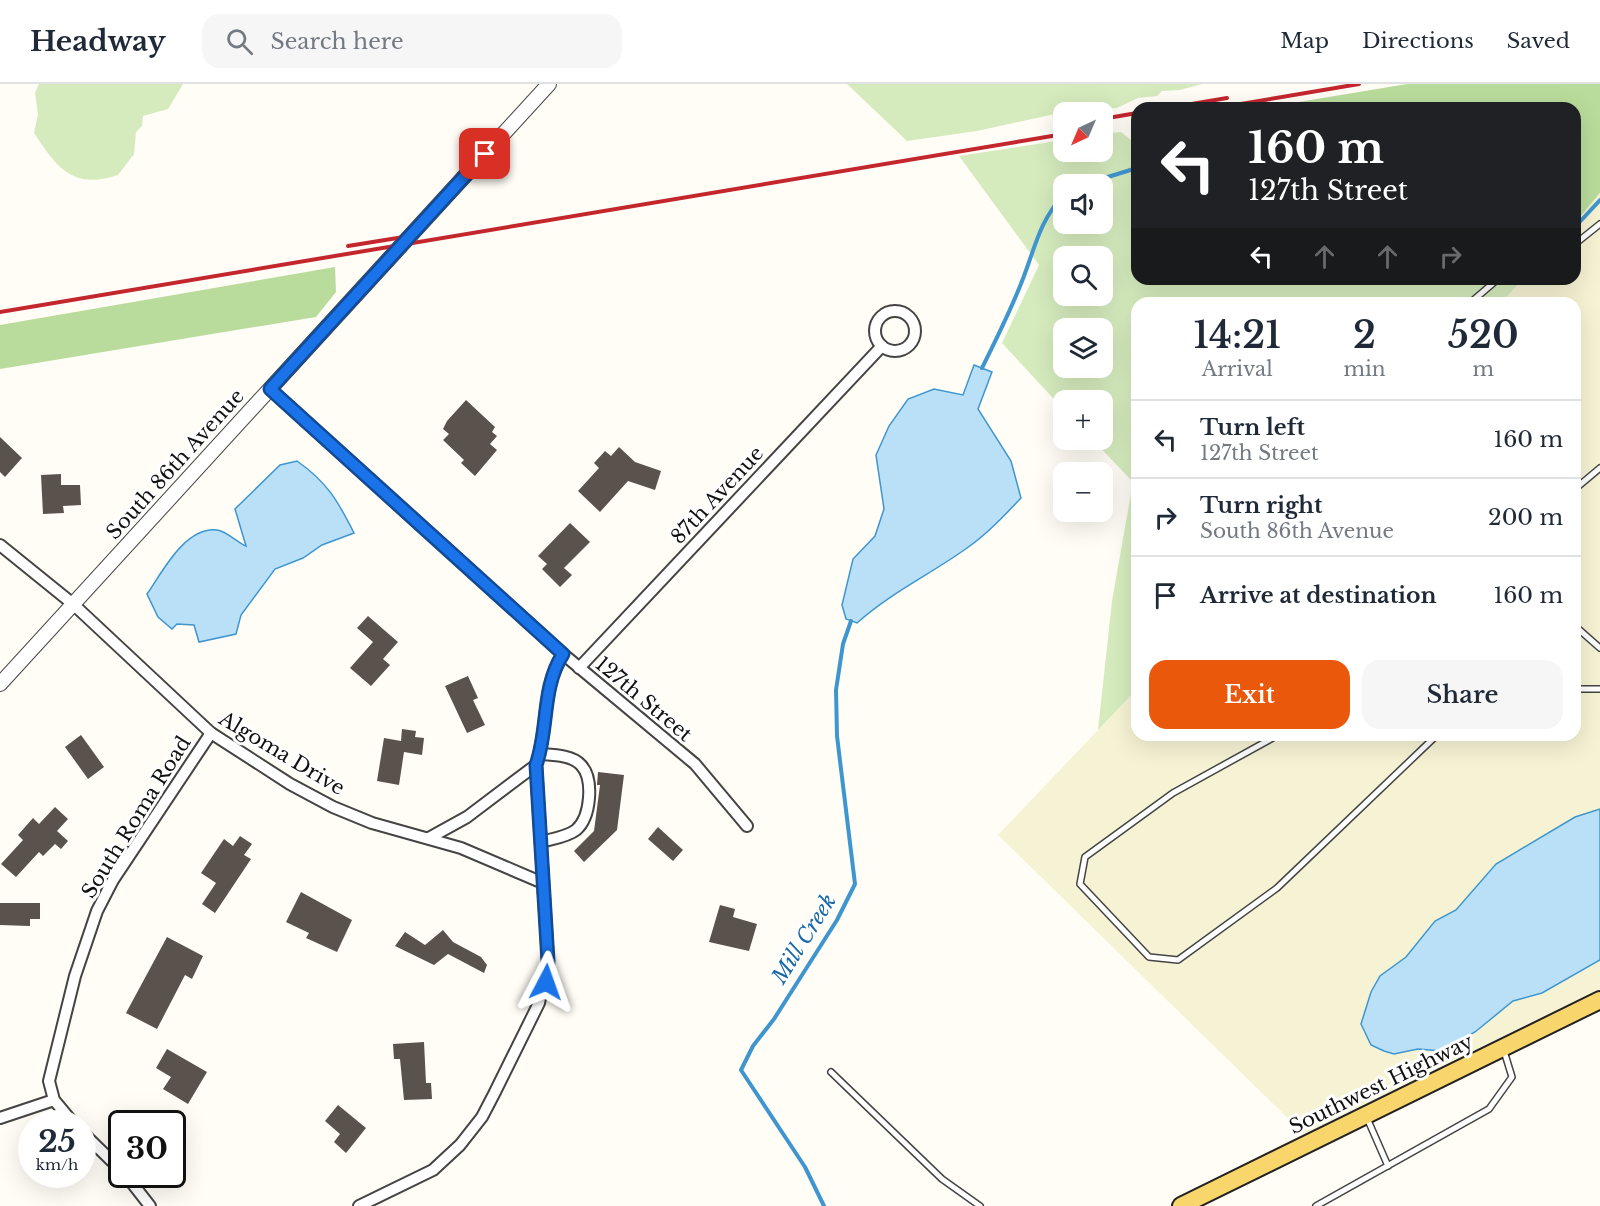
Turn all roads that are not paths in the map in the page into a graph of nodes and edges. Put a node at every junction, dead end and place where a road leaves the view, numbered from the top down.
1 (549, 84) edge
2 (1600, 224) edge
3 (1581, 239) edge
4 (1491, 285) edge
5 (1477, 297) edge
6 (882, 346) dead end
7 (270, 389) junction
8 (1600, 468) edge
9 (1581, 484) edge
10 (0, 545) edge
11 (73, 604) junction
12 (1581, 631) edge
13 (1600, 648) edge
14 (563, 654) junction
15 (579, 668) junction
16 (0, 684) edge
17 (1581, 689) edge
18 (1600, 689) edge
19 (211, 733) junction
20 (1267, 741) edge
21 (1431, 741) edge
22 (540, 754) junction
23 (536, 765) junction
24 (747, 826) dead end
25 (429, 838) junction
26 (541, 842) junction
27 (543, 883) junction
28 (1600, 1000) edge
29 (1503, 1048) junction
30 (831, 1072) dead end
31 (54, 1100) junction
32 (62, 1110) edge
33 (1366, 1115) junction
34 (0, 1119) edge
35 (96, 1146) edge
36 (108, 1158) edge
37 (1388, 1166) junction
38 (135, 1188) edge
39 (150, 1206) edge
40 (359, 1206) edge
41 (980, 1206) edge
42 (1181, 1206) edge
43 (1316, 1206) edge

1 - 7 street, South 86th Avenue
2 - 3 lane
4 - 5 lane
6 - 15 street, 87th Avenue
7 - 11 street, South 86th Avenue
7 - 14 street, 127th Street
8 - 9 lane
10 - 11 street, Algoma Drive
11 - 16 street, South 86th Avenue
11 - 19 street, Algoma Drive
12 - 13 lane
14 - 15 street, 127th Street
14 - 22 street
15 - 24 street, 127th Street
17 - 18 lane
19 - 25 street, Algoma Drive
19 - 31 street, South Roma Road
20 - 21 lane
22 - 23 street
22 - 26 street
23 - 25 street
23 - 26 street
25 - 27 street, Algoma Drive
26 - 27 street
27 - 40 street
28 - 29 main road, Southwest Highway
29 - 33 main road, Southwest Highway
29 - 37 lane
30 - 41 lane
31 - 32 street
31 - 34 street
33 - 37 lane
33 - 42 main road, Southwest Highway
35 - 36 street
37 - 43 lane
38 - 39 street

